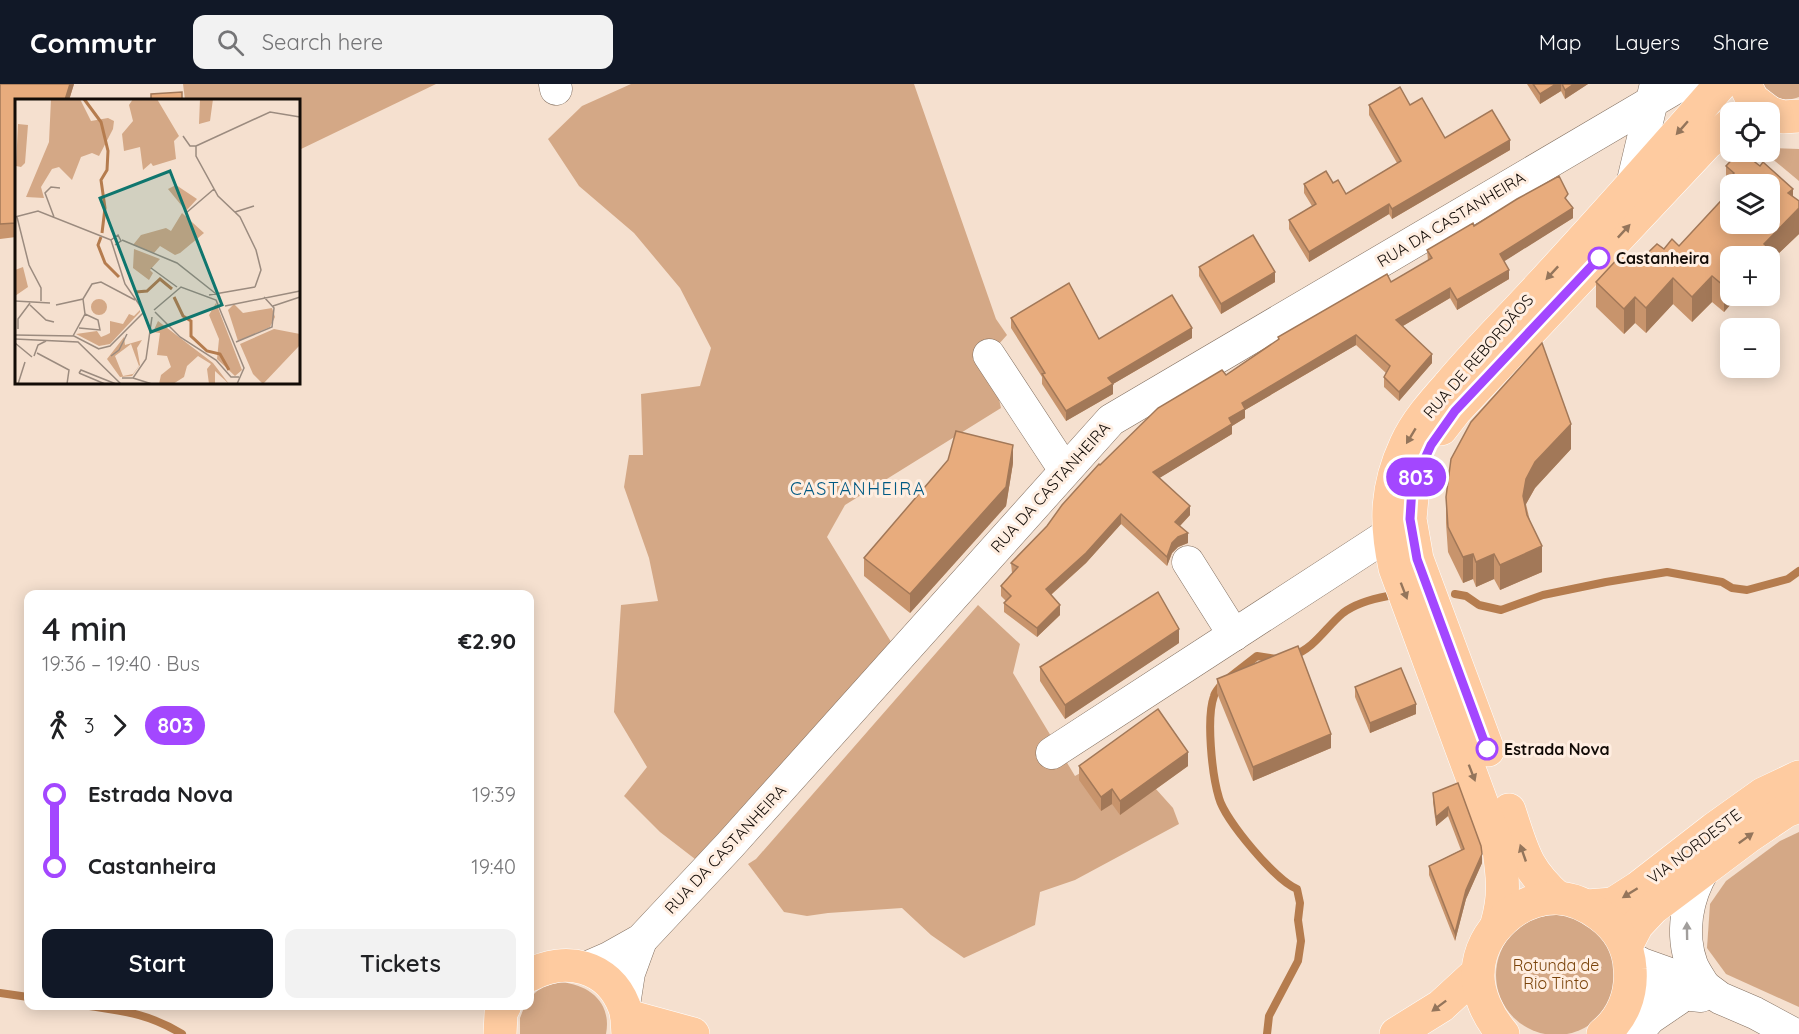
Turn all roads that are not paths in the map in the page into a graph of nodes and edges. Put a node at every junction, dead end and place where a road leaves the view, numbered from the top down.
1 (1682, 84) edge
2 (1721, 84) edge
3 (1745, 84) edge
4 (1654, 92) edge
5 (1757, 102) edge
6 (1720, 132) edge
7 (1591, 136) junction
8 (1627, 190) junction
9 (989, 355) dead end
10 (1064, 469) junction
11 (1389, 534) junction
12 (1188, 562) dead end
13 (1234, 635) junction
14 (1052, 753) dead end
15 (1799, 777) edge
16 (1799, 806) edge
17 (1704, 869) junction
18 (1573, 902) junction
19 (1497, 924) junction
20 (641, 940) junction
21 (1628, 952) junction
22 (586, 968) junction
23 (1478, 972) junction
24 (534, 973) edge
25 (1702, 993) junction
26 (502, 1010) edge
27 (626, 1018) edge
28 (1617, 1028) edge
29 (500, 1034) edge
30 (693, 1034) edge
31 (1396, 1034) edge
32 (1503, 1034) edge
33 (1794, 1034) edge

1 - 4 street, RUA DA CASTANHEIRA
2 -> 8 main road, RUA DE REBORDÃOS
3 - 5 main road
4 - 7 street, RUA DA CASTANHEIRA
4 - 8 street
18 -> 6 main road, RUA DE REBORDÃOS
7 - 8 street
7 - 10 street, RUA DA CASTANHEIRA
8 -> 11 main road, RUA DE REBORDÃOS
9 - 10 street
10 - 20 street, RUA DA CASTANHEIRA
11 - 13 street
11 -> 19 main road, RUA DE REBORDÃOS
12 - 13 street
13 - 14 street
15 -> 18 main road, VIA NORDESTE
17 -> 16 main road, VIA NORDESTE
17 - 21 main road, VIA NORDESTE
25 -> 17 street
18 - 19 main road, VIA NORDESTE
18 - 21 main road, RUA DE REBORDÃOS
19 - 23 main road
20 - 22 street, RUA DA CASTANHEIRA
20 - 27 street, RUA DA CASTANHEIRA
21 - 25 street
21 - 28 main road
22 - 24 main road
22 - 27 main road
23 -> 31 main road
23 - 32 main road
25 - 28 street
25 - 33 street
26 - 29 main road
27 - 30 main road

